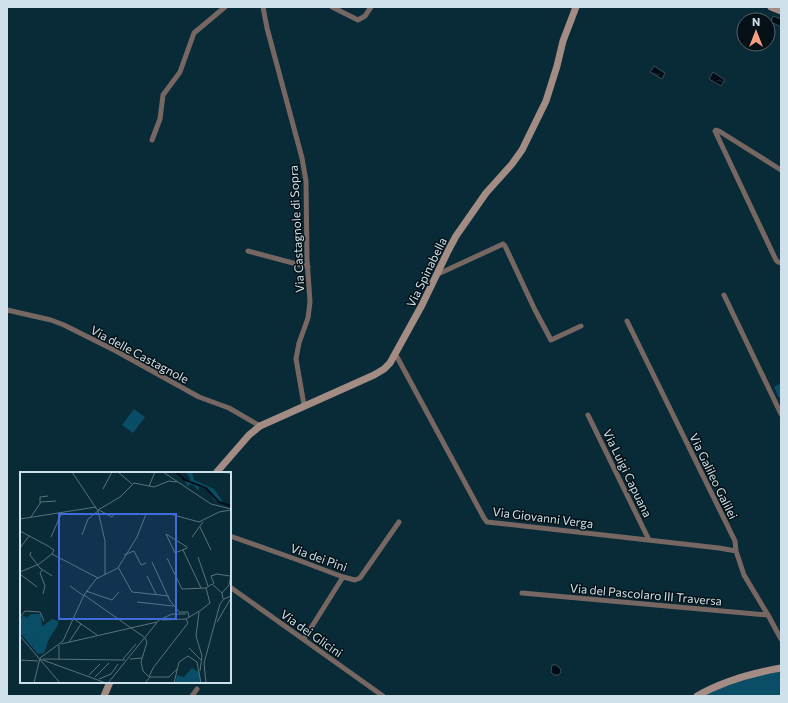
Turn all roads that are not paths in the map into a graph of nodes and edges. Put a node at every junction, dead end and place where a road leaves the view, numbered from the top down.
1 (225, 7) edge
2 (263, 7) edge
3 (332, 7) edge
4 (371, 7) edge
5 (576, 7) edge
6 (771, 7) edge
7 (781, 11) edge
8 (152, 140) dead end
9 (781, 170) edge
10 (248, 251) dead end
11 (781, 263) edge
12 (308, 267) junction
13 (436, 275) junction
14 (724, 295) dead end
15 (7, 310) edge
16 (627, 321) dead end
17 (581, 326) dead end
18 (396, 355) junction
19 (304, 405) junction
20 (781, 414) edge
21 (588, 415) dead end
22 (260, 426) junction
23 (217, 472) edge
24 (399, 522) dead end
25 (231, 536) edge
26 (649, 540) junction
27 (736, 551) junction
28 (343, 577) junction
29 (231, 588) edge
30 (522, 593) dead end
31 (768, 615) junction
32 (781, 639) edge
33 (304, 640) junction
34 (781, 668) edge
35 (110, 683) edge
36 (196, 689) dead end
37 (104, 696) edge
38 (192, 696) edge
39 (383, 696) edge
40 (697, 696) edge

1 - 8 street
2 - 12 street, Via Castagnole di Sopra
3 - 4 street
5 - 13 street, Via Spinabella
6 - 7 street
9 - 11 street
10 - 12 street
12 - 19 street, Via Castagnole di Sopra
13 - 17 street
13 - 18 street, Via Spinabella
14 - 20 street
15 - 22 street, Via delle Castagnole
16 - 27 street, Via Galileo Galilei
18 - 19 street, Via Spinabella
18 - 26 street, Via Giovanni Verga
19 - 22 street, Via Spinabella
21 - 26 street, Via Luigi Capuana
22 - 23 street, Via Spinabella
24 - 28 street, Via dei Pini
25 - 28 street, Via dei Pini
26 - 27 street, Via Giovanni Verga
27 - 31 street, Via Galileo Galilei
28 - 33 street
29 - 33 street, Via dei Glicini
30 - 31 street, Via del Pascolaro III Traversa
31 - 32 street, Via Galileo Galilei
33 - 39 street, Via dei Glicini
34 - 40 street
35 - 37 street
36 - 38 street

